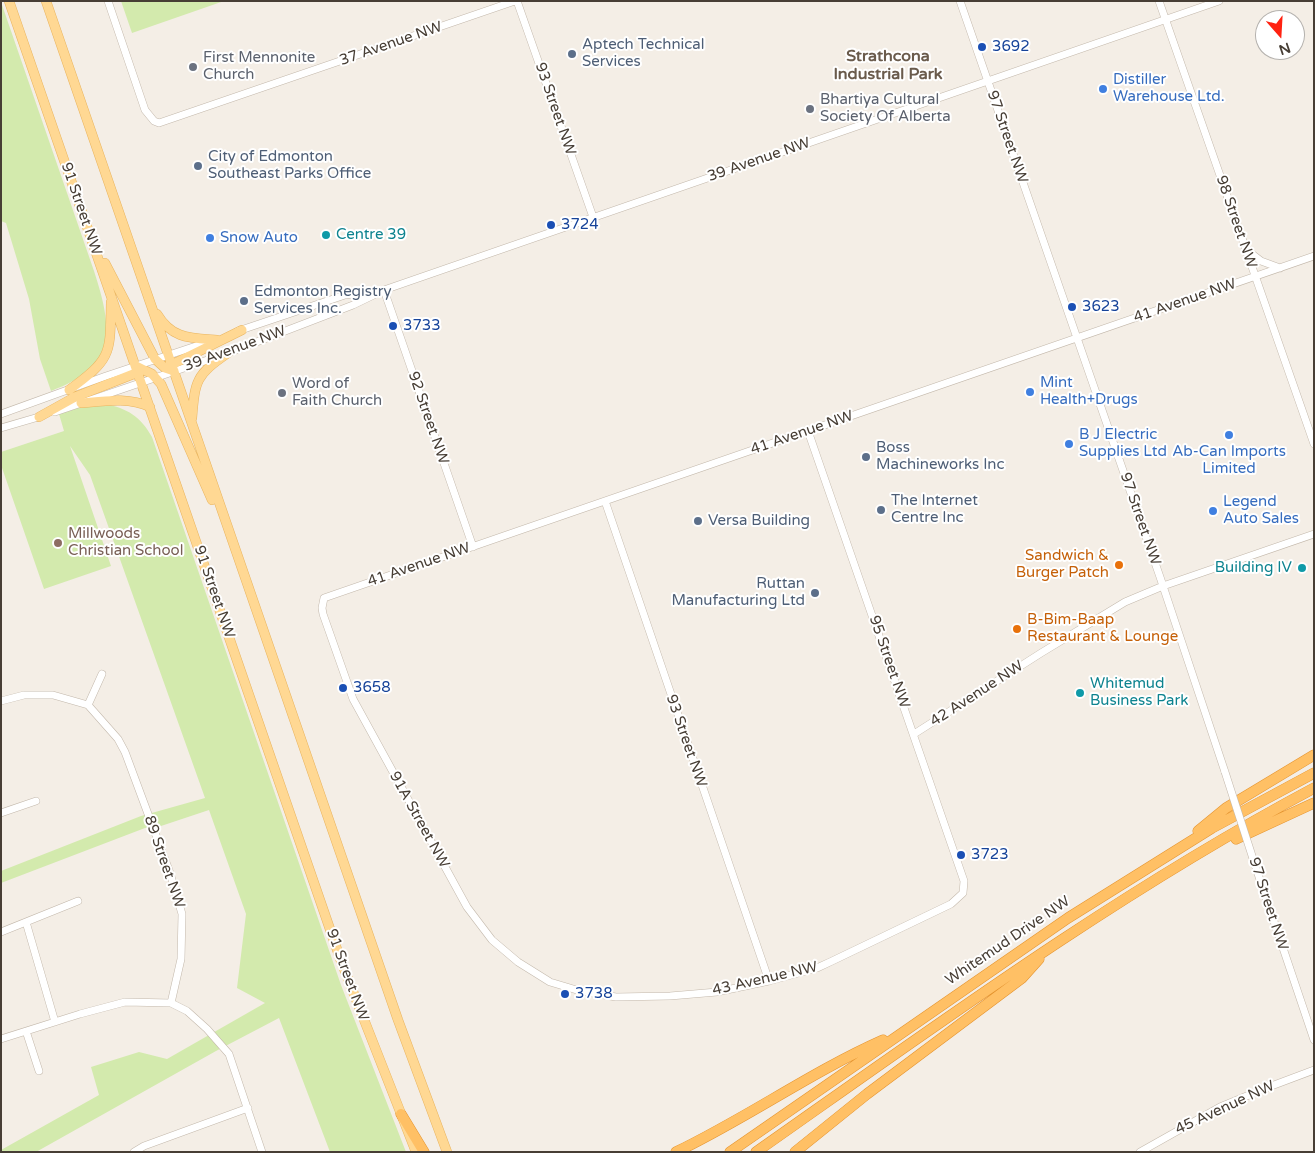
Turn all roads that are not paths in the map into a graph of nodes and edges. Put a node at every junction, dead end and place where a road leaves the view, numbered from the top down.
1 (9, 1) edge
2 (46, 1) edge
3 (108, 1) edge
4 (516, 1) edge
5 (960, 1) edge
6 (1159, 1) edge
7 (1219, 1) edge
8 (1166, 20) junction
9 (988, 81) junction
10 (83, 215) junction
11 (593, 218) junction
12 (1246, 249) junction
13 (1314, 256) edge
14 (1280, 268) junction
15 (1255, 276) junction
16 (384, 290) junction
17 (111, 294) junction
18 (150, 303) junction
19 (242, 330) junction
20 (1077, 338) junction
21 (217, 340) junction
22 (228, 353) junction
23 (168, 354) junction
24 (165, 365) junction
25 (145, 372) junction
26 (141, 382) junction
27 (69, 390) junction
28 (81, 403) junction
29 (150, 407) junction
30 (1, 414) edge
31 (39, 417) junction
32 (192, 423) junction
33 (1, 428) edge
34 (808, 431) junction
35 (1314, 444) edge
36 (605, 501) junction
37 (1314, 534) edge
38 (473, 547) junction
39 (236, 553) junction
40 (1163, 586) junction
41 (324, 598) joint
42 (102, 674) dead end
43 (1, 701) edge
44 (88, 706) junction
45 (914, 734) junction
46 (1314, 755) edge
47 (1314, 773) edge
48 (1314, 788) edge
49 (36, 801) dead end
50 (1314, 803) edge
51 (1, 813) edge
52 (1209, 847) junction
53 (1168, 855) junction
54 (963, 893) joint
55 (78, 901) dead end
56 (26, 922) junction
57 (1, 932) edge
58 (1052, 946) junction
59 (769, 981) junction
60 (580, 991) joint
61 (171, 1003) junction
62 (55, 1022) junction
63 (906, 1029) junction
64 (26, 1031) junction
65 (1, 1039) edge
66 (1314, 1040) edge
67 (1314, 1070) edge
68 (39, 1071) dead end
69 (248, 1108) junction
70 (400, 1114) junction
71 (134, 1152) edge
72 (262, 1152) edge
73 (416, 1152) edge
74 (424, 1152) edge
75 (448, 1152) edge
76 (676, 1152) edge
77 (730, 1152) edge
78 (756, 1152) edge
79 (795, 1152) edge
80 (1140, 1152) edge

1 - 10 main road, 91 Street NW
2 - 18 main road
3 - 4 street, 37 Avenue NW
4 - 11 street, 93 Street NW
5 - 9 street, 97 Street NW
6 - 8 street, 98 Street NW
7 - 8 street, 39 Avenue NW
8 - 9 street, 39 Avenue NW
8 - 12 street, 98 Street NW
9 - 11 street, 39 Avenue NW
9 - 20 street, 97 Street NW
10 - 17 main road, 91 Street NW
10 - 24 main road
11 - 16 street, 39 Avenue NW
12 - 14 street
12 - 15 street, 98 Street NW
13 - 14 street, 41 Avenue NW
14 - 15 street, 41 Avenue NW
15 - 20 street, 41 Avenue NW
15 - 35 street, 98 Street NW
16 - 19 street, 39 Avenue NW
16 - 22 street, 39 Avenue NW
16 - 38 street, 92 Street NW
17 - 25 main road, 91 Street NW
17 - 27 main road
18 - 21 main road
18 - 23 main road
19 - 21 street, 39 Avenue NW
19 - 24 main road
20 - 34 street, 41 Avenue NW
20 - 40 street, 97 Street NW
21 - 23 street, 39 Avenue NW
22 - 24 street, 39 Avenue NW
22 - 32 main road
23 - 24 main road
24 - 25 main road
24 - 25 street, 39 Avenue NW
24 - 32 main road
25 - 26 main road
25 - 26 main road, 91 Street NW
25 - 27 street, 39 Avenue NW
25 - 31 main road
25 - 39 main road
26 - 28 street
26 - 29 main road, 91 Street NW
27 - 30 street, 39 Avenue NW
28 - 29 main road
28 - 31 street
29 - 70 main road, 91 Street NW
31 - 33 street
32 - 39 main road
34 - 36 street, 41 Avenue NW
34 - 45 street, 95 Street NW
36 - 38 street, 41 Avenue NW
36 - 59 street, 93 Street NW
37 - 40 street, 42 Avenue NW
38 - 41 street, 41 Avenue NW
39 - 75 main road
40 - 45 street, 42 Avenue NW
40 - 66 street, 97 Street NW, bridge
41 - 60 street, 91A Street NW
42 - 44 street
43 - 44 street
44 - 61 street, 89 Street NW
45 - 54 street, 95 Street NW
46 - 53 highway
47 - 53 highway, Whitemud Drive NW
48 - 52 highway, Whitemud Drive NW
49 - 51 street
50 - 52 highway
52 - 58 highway, Whitemud Drive NW
53 - 63 highway, Whitemud Drive NW
54 - 59 street, 43 Avenue NW
55 - 56 street
56 - 57 street
56 - 62 street
58 - 78 highway, Whitemud Drive NW
58 - 79 highway
59 - 60 street, 43 Avenue NW
61 - 62 street
61 - 69 street
62 - 64 street
63 - 76 highway
63 - 77 highway, Whitemud Drive NW
64 - 65 street
64 - 68 street
67 - 80 street, 45 Avenue NW
69 - 71 street
69 - 72 street
70 - 73 main road, 91 Street NW
70 - 74 highway

